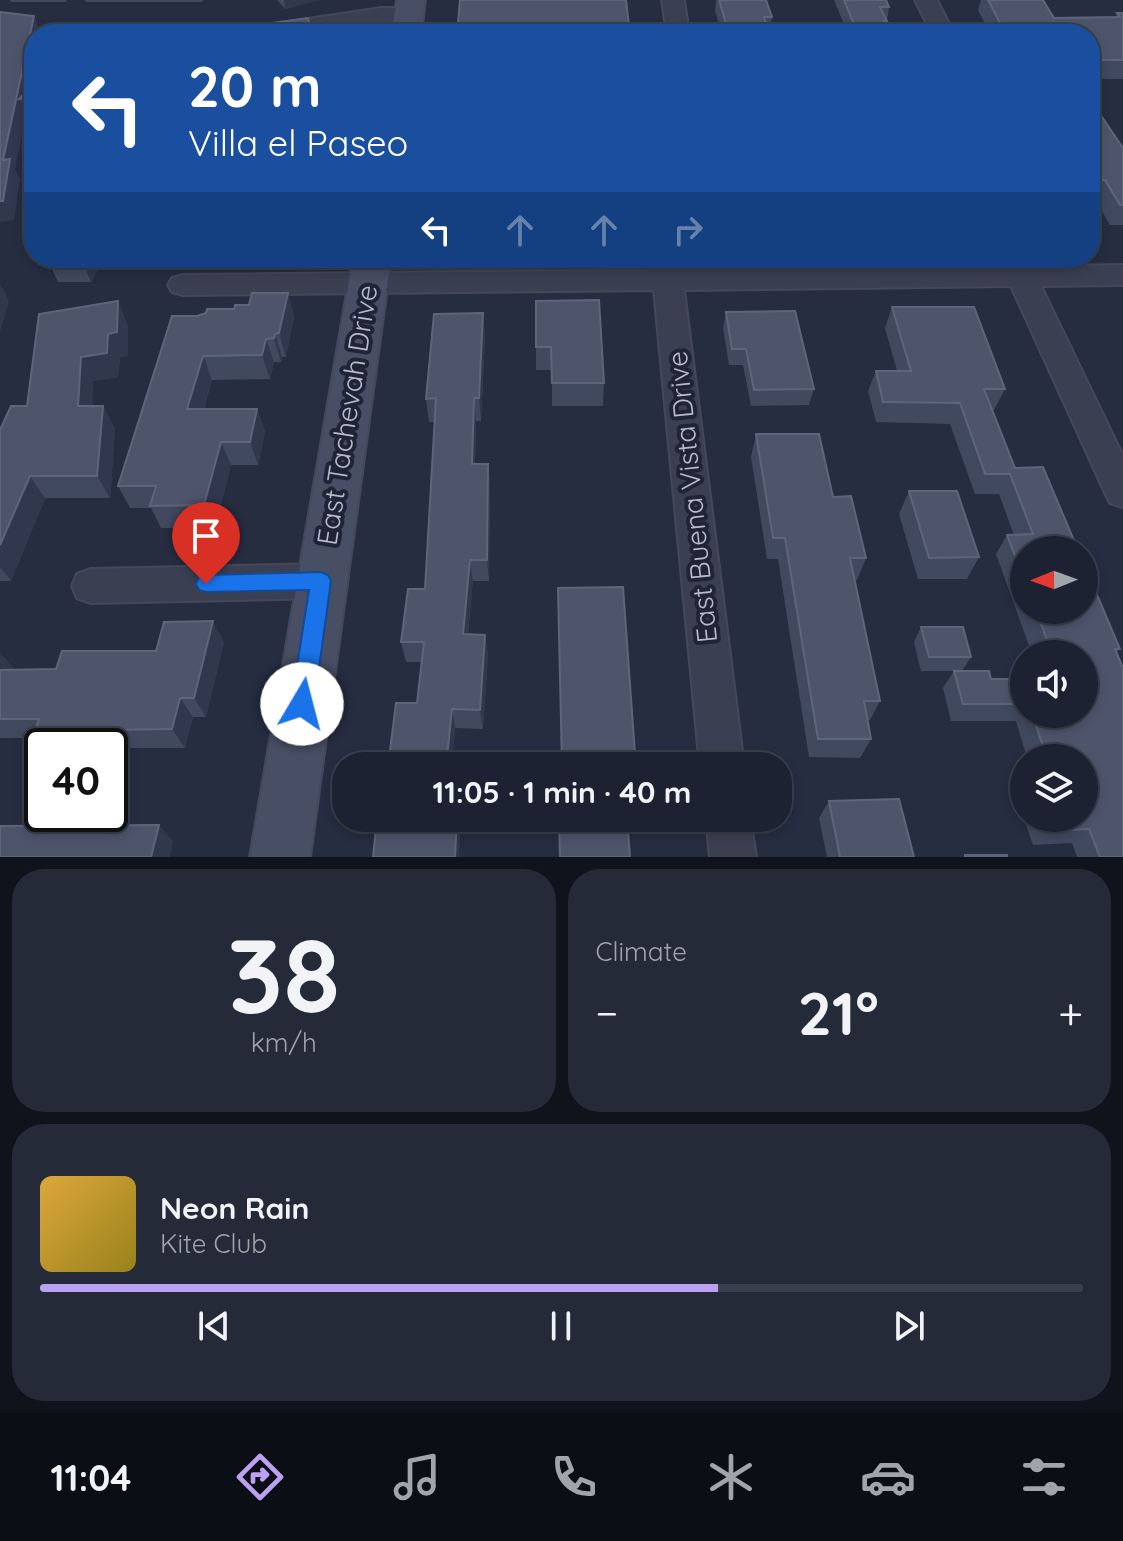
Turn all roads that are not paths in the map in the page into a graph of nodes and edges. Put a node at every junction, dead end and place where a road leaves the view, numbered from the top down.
1 (673, 0) edge
2 (926, 0) edge
3 (409, 16) edge
4 (321, 24) edge
5 (677, 24) edge
6 (938, 24) edge
7 (693, 268) edge
8 (1035, 268) edge
9 (370, 270) edge
10 (1123, 275) edge
11 (1022, 277) junction
12 (668, 280) junction
13 (183, 285) dead end
14 (1123, 493) edge
15 (321, 581) junction
16 (91, 586) dead end
17 (720, 752) edge
18 (730, 832) edge
19 (280, 857) edge
20 (733, 857) edge

1 - 5 street
2 - 6 street
3 - 4 street
7 - 12 street
8 - 11 street
9 - 12 street
9 - 13 street
9 - 15 street, East Tachevah Drive
10 - 11 street
11 - 12 street
11 - 14 street
12 - 17 street, East Buena Vista Drive
15 - 16 street
15 - 19 street, East Tachevah Drive
18 - 20 street

